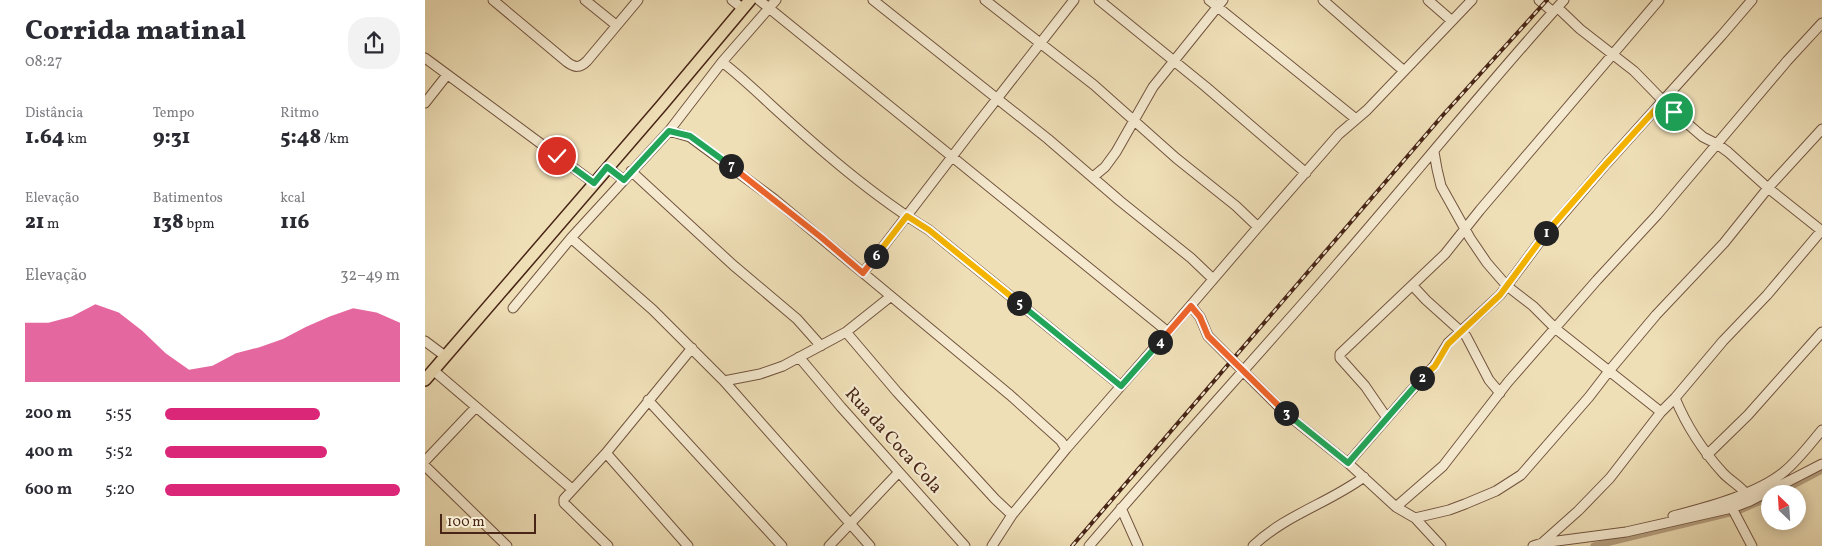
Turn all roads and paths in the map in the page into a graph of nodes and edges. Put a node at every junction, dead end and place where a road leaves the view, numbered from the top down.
1 (493, 0) edge
2 (585, 0) edge
3 (638, 0) edge
4 (732, 0) edge
5 (759, 0) edge
6 (776, 0) edge
7 (873, 0) edge
8 (985, 0) edge
9 (1074, 0) edge
10 (1099, 0) edge
11 (1209, 0) edge
12 (1323, 0) edge
13 (1428, 0) edge
14 (1472, 0) edge
15 (1539, 0) edge
16 (1565, 0) edge
17 (1659, 0) edge
18 (1752, 0) edge
19 (1221, 3) edge
20 (746, 4) edge
21 (768, 9) junction
22 (1556, 10) junction
23 (1452, 21) junction
24 (1822, 23) edge
25 (615, 25) junction
26 (1041, 44) junction
27 (1612, 54) junction
28 (425, 58) edge
29 (722, 62) junction
30 (1174, 62) junction
31 (1404, 71) junction
32 (447, 75) junction
33 (997, 99) junction
34 (1663, 101) junction
35 (425, 103) edge
36 (1356, 119) junction
37 (1135, 122) junction
38 (1822, 129) edge
39 (669, 131) junction
40 (1717, 144) junction
41 (1434, 152) junction
42 (953, 156) junction
43 (607, 167) junction
44 (631, 171) junction
45 (1306, 173) junction
46 (1093, 177) junction
47 (624, 180) junction
48 (594, 183) junction
49 (1768, 188) junction
50 (907, 216) junction
51 (1258, 227) junction
52 (1465, 230) junction
53 (1822, 231) edge
54 (571, 238) junction
55 (863, 273) junction
56 (1213, 279) junction
57 (1413, 286) junction
58 (1507, 286) junction
59 (891, 297) junction
60 (1191, 306) junction
61 (513, 308) dead end
62 (1556, 329) junction
63 (1461, 330) junction
64 (845, 332) junction
65 (1168, 332) junction
66 (1822, 332) edge
67 (425, 341) edge
68 (821, 346) junction
69 (692, 348) junction
70 (445, 356) junction
71 (799, 357) junction
72 (433, 370) junction
73 (1243, 370) junction
74 (1609, 371) junction
75 (425, 380) edge
76 (725, 381) junction
77 (1121, 386) junction
78 (1500, 393) junction
79 (1675, 398) junction
80 (648, 400) junction
81 (476, 407) junction
82 (1661, 412) junction
83 (1387, 418) junction
84 (1822, 430) edge
85 (1066, 449) junction
86 (606, 453) junction
87 (1707, 455) junction
88 (425, 461) edge
89 (1348, 463) junction
90 (1822, 464) edge
91 (425, 466) edge
92 (899, 472) junction
93 (1363, 477) junction
94 (572, 490) junction
95 (1746, 492) junction
96 (1750, 501) junction
97 (1396, 507) junction
98 (1121, 508) junction
99 (1731, 508) junction
100 (1013, 516) junction
101 (1415, 518) junction
102 (849, 524) junction
103 (1626, 532) junction
104 (1542, 543) junction
105 (507, 546) edge
106 (608, 546) edge
107 (688, 546) edge
108 (782, 546) edge
109 (829, 546) edge
110 (869, 546) edge
111 (965, 546) edge
112 (992, 546) edge
113 (1089, 546) edge
114 (1138, 546) edge
115 (1253, 546) edge
116 (1441, 546) edge
117 (1533, 546) edge
118 (1752, 546) edge

1 - 25 street
2 - 25 street
3 - 25 street
4 - 20 street
5 - 21 street
6 - 21 street
7 - 33 street
8 - 26 street
9 - 26 street
10 - 30 street
11 - 19 street
12 - 31 street
13 - 23 street
14 - 23 street
15 - 22 street
16 - 22 street
17 - 27 street
18 - 34 street
19 - 30 street
19 - 36 street
20 - 43 main road
21 - 29 street
21 - 42 street
22 - 27 street
22 - 41 street
23 - 31 street
24 - 40 street
26 - 33 street
26 - 37 street
27 - 34 street
27 - 52 street
28 - 32 street
29 - 39 street
29 - 50 street
30 - 37 street
30 - 45 street
31 - 36 street
32 - 35 street
32 - 48 street
33 - 42 street
33 - 46 street
34 - 40 street
34 - 58 street
36 - 45 street
37 - 46 street
37 - 51 street
38 - 49 street
39 - 44 street
39 - 55 street
40 - 49 street
40 - 62 street
41 - 52 street
41 - 73 street
42 - 50 street
42 - 65 street
43 - 47 street
43 - 48 main road
44 - 47 street
44 - 68 street
45 - 51 street
46 - 56 street
47 - 54 street
48 - 70 main road
49 - 53 street
49 - 74 street
50 - 55 street
50 - 77 street
51 - 56 street
52 - 57 street
52 - 58 street
53 - 79 street
54 - 61 street
54 - 69 street
55 - 59 street
56 - 60 street
57 - 63 street
57 - 83 street
58 - 62 street
58 - 63 street
59 - 64 street
59 - 85 street
60 - 65 street
60 - 73 street
62 - 74 street
62 - 78 street
63 - 78 street
63 - 83 street
64 - 68 street
64 - 100 street
65 - 77 street
66 - 87 street
67 - 70 street
68 - 71 street
69 - 76 street
69 - 80 street
70 - 72 main road
71 - 76 street
71 - 92 street, Rua da Coca Cola
72 - 75 main road
72 - 81 street
73 - 89 street
73 - 98 street
74 - 82 street
74 - 101 street
76 - 102 street
77 - 85 street
78 - 97 street
79 - 82 street
79 - 87 street
80 - 86 street
80 - 108 street
81 - 88 street
81 - 94 street
82 - 104 street
83 - 89 street
84 - 95 street
85 - 100 street
86 - 94 street
86 - 107 street
87 - 95 street
89 - 93 street
90 - 96 street
91 - 105 street
92 - 102 street
92 - 111 street, Rua da Coca Cola
93 - 97 street
93 - 115 street
94 - 106 street
95 - 96 street
95 - 103 street
96 - 99 street
97 - 101 street
98 - 113 street
98 - 114 street
99 - 103 street
99 - 118 street
100 - 112 street
101 - 116 street
102 - 109 street
102 - 110 street
103 - 104 street
104 - 117 street

